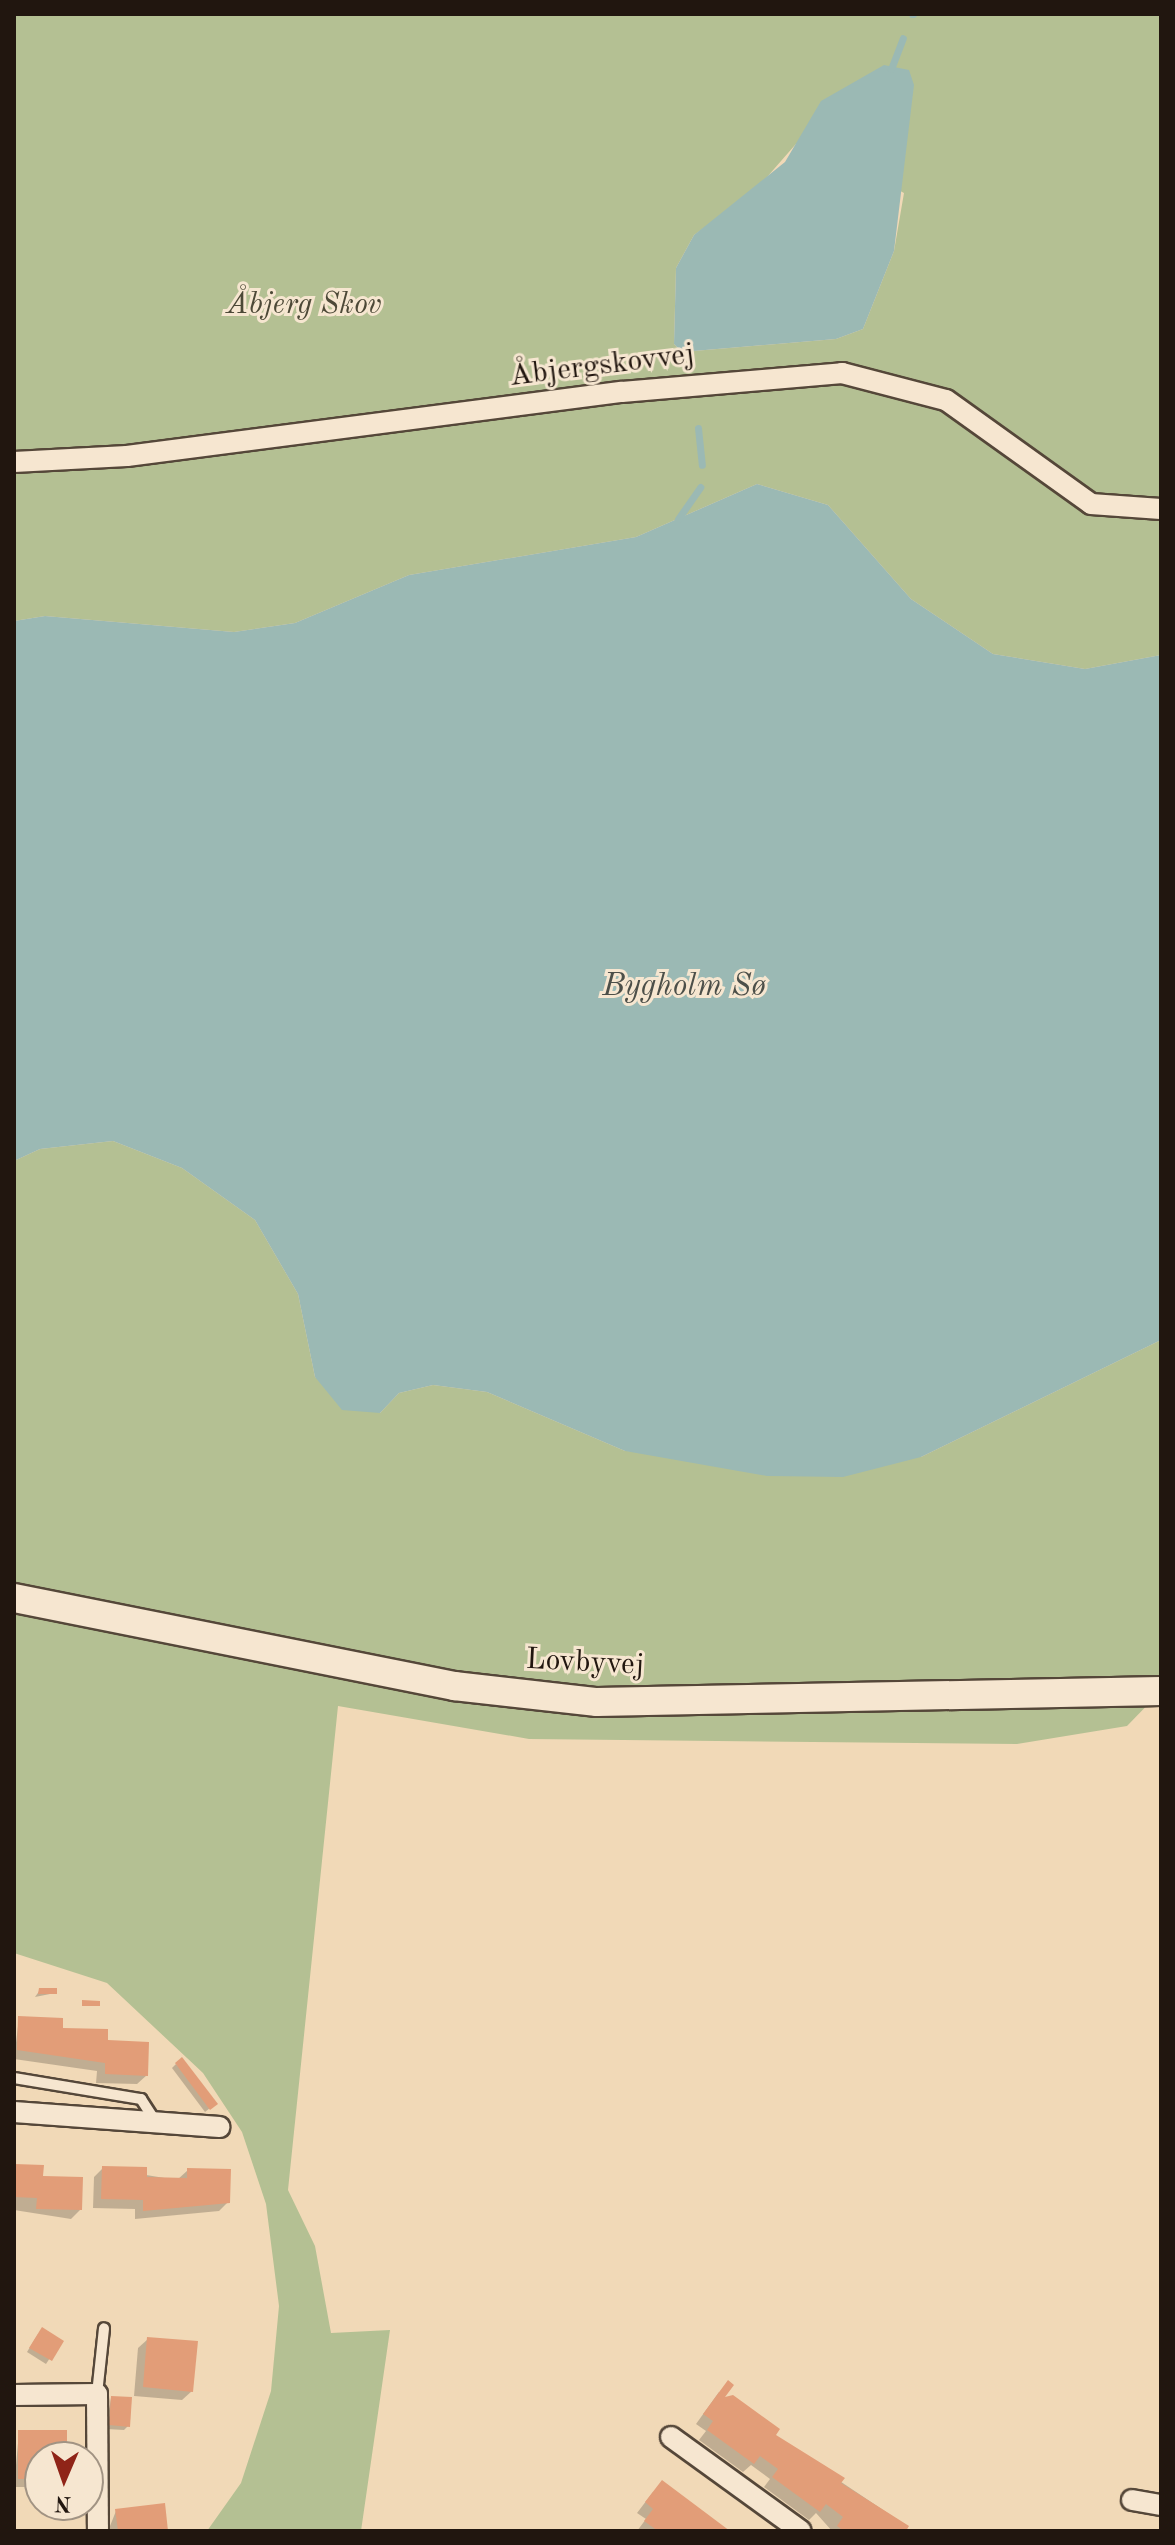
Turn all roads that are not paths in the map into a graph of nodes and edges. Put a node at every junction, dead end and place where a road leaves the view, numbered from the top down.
1 (14, 462) edge
2 (1161, 509) edge
3 (14, 1598) edge
4 (1161, 1691) edge
5 (14, 2078) edge
6 (14, 2112) edge
7 (158, 2125) junction
8 (219, 2127) dead end
9 (104, 2328) dead end
10 (97, 2394) junction
11 (14, 2395) edge
12 (671, 2437) dead end
13 (1132, 2500) dead end
14 (1161, 2505) edge
15 (98, 2531) edge
16 (801, 2531) edge

1 - 2 street, Åbjergskovvej
3 - 4 street, Lovbyvej
5 - 7 lane
6 - 7 street
7 - 8 street
9 - 10 lane
10 - 11 street
10 - 15 street
12 - 16 street
13 - 14 street

